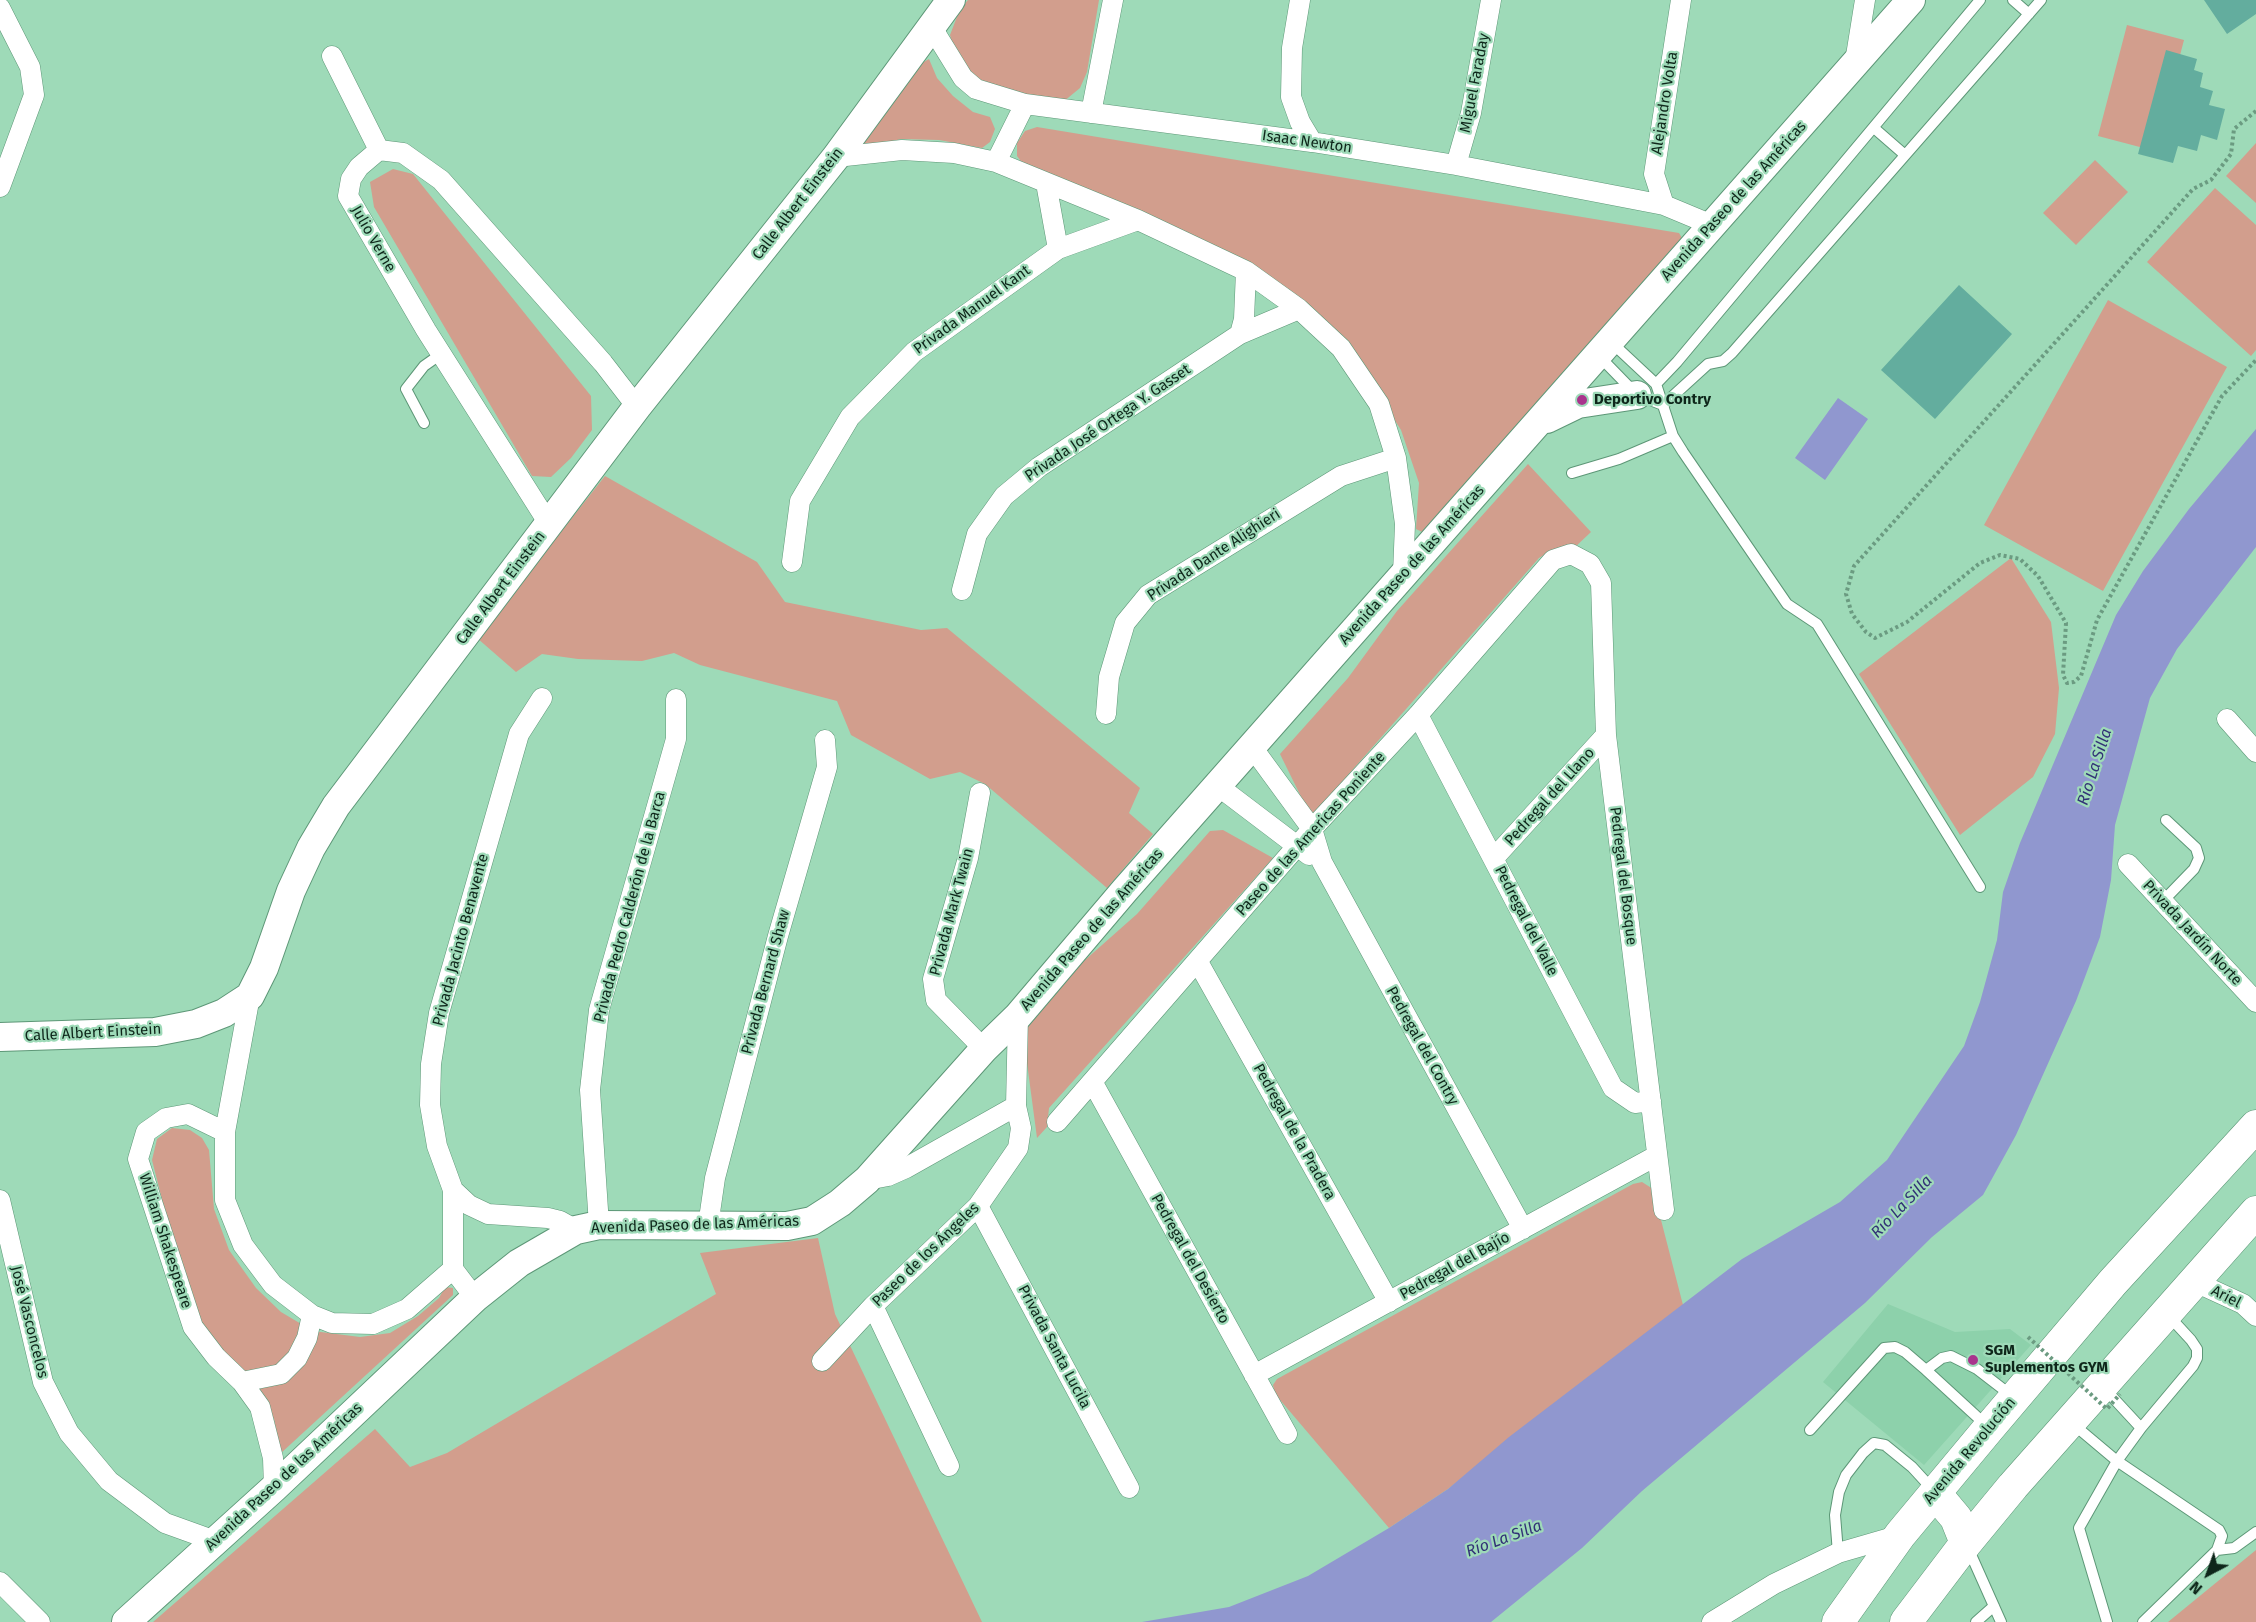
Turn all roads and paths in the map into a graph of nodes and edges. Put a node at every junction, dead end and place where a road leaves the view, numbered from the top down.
1 (951, 0) edge
2 (1113, 0) edge
3 (1300, 0) edge
4 (1491, 0) edge
5 (1681, 0) edge
6 (1865, 0) edge
7 (1911, 0) edge
8 (1980, 0) edge
9 (2013, 0) edge
10 (2041, 0) edge
11 (0, 8) edge
12 (2029, 14) junction
13 (931, 26) junction
14 (332, 56) dead end
15 (1855, 64) junction
16 (1025, 104) junction
17 (2256, 111) edge
18 (1091, 113) junction
19 (1874, 128) junction
20 (1312, 142) junction
21 (379, 150) junction
22 (1905, 155) junction
23 (836, 157) junction
24 (996, 162) junction
25 (1456, 165) junction
26 (1046, 183) junction
27 (0, 187) edge
28 (1664, 205) junction
29 (1138, 220) junction
30 (1712, 225) junction
31 (1058, 249) junction
32 (1246, 271) junction
33 (1299, 309) junction
34 (1240, 334) junction
35 (1604, 348) junction
36 (441, 354) junction
37 (2256, 360) edge
38 (1652, 395) junction
39 (637, 407) junction
40 (424, 423) dead end
41 (1540, 423) junction
42 (1673, 436) junction
43 (1396, 458) junction
44 (1572, 473) dead end
45 (549, 524) junction
46 (1571, 554) joint
47 (792, 562) dead end
48 (1403, 574) junction
49 (962, 590) dead end
50 (542, 698) dead end
51 (676, 699) dead end
52 (1106, 714) dead end
53 (1419, 716) junction
54 (2227, 719) dead end
55 (1606, 735) junction
56 (825, 740) dead end
57 (1252, 747) junction
58 (2256, 752) edge
59 (1218, 786) junction
60 (980, 793) dead end
61 (2166, 820) dead end
62 (1312, 829) junction
63 (1297, 848) junction
64 (1494, 858) junction
65 (1322, 862) junction
66 (2128, 864) dead end
67 (1980, 887) dead end
68 (2163, 902) junction
69 (1198, 962) junction
70 (250, 996) junction
71 (2256, 1002) edge
72 (1018, 1016) junction
73 (0, 1037) edge
74 (984, 1049) junction
75 (1093, 1083) junction
76 (1652, 1101) junction
77 (1016, 1106) junction
78 (1057, 1122) dead end
79 (2256, 1126) edge
80 (225, 1132) junction
81 (1656, 1156) junction
82 (867, 1179) junction
83 (453, 1190) junction
84 (0, 1200) edge
85 (978, 1206) junction
86 (1664, 1210) dead end
87 (2256, 1212) edge
88 (708, 1226) junction
89 (588, 1228) junction
90 (1523, 1230) junction
91 (453, 1269) junction
92 (2193, 1281) junction
93 (475, 1298) junction
94 (1389, 1302) junction
95 (873, 1306) junction
96 (2166, 1312) junction
97 (312, 1315) junction
98 (2256, 1316) edge
99 (2028, 1337) dead end
100 (822, 1361) dead end
101 (1926, 1370) junction
102 (1254, 1375) junction
103 (242, 1382) junction
104 (2111, 1390) junction
105 (2015, 1398) junction
106 (2070, 1421) junction
107 (1989, 1428) junction
108 (2141, 1428) junction
109 (1810, 1430) dead end
110 (1287, 1434) dead end
111 (2117, 1461) junction
112 (949, 1466) dead end
113 (274, 1488) junction
114 (1129, 1488) dead end
115 (1935, 1493) junction
116 (2256, 1532) edge
117 (1900, 1535) junction
118 (215, 1541) junction
119 (1966, 1543) junction
120 (2217, 1550) junction
121 (1838, 1552) junction
122 (0, 1582) edge
123 (1994, 1606) junction
124 (40, 1622) edge
125 (126, 1622) edge
126 (1712, 1622) edge
127 (1838, 1622) edge
128 (1906, 1622) edge
129 (1976, 1622) edge
130 (2001, 1622) edge
131 (2107, 1622) edge
132 (2143, 1622) edge

1 - 13 street, Calle Albert Einstein
2 - 18 street
3 - 20 street
4 - 25 street, Miguel Faraday
5 - 28 street, Alejandro Volta
6 - 15 street
7 - 15 street, Avenida Paseo de las Américas
8 - 19 lane
9 - 12 lane
10 - 12 lane
11 - 27 street
12 - 22 lane
13 - 16 street, Isaac Newton
13 - 23 street, Calle Albert Einstein
14 - 21 street
15 - 30 street, Avenida Paseo de las Américas
16 - 18 street, Isaac Newton
16 - 24 street
17 - 37 path
18 - 20 street, Isaac Newton
19 - 22 lane
19 - 38 lane
20 - 25 street, Isaac Newton
21 - 36 street, Julio Verne
21 - 39 street
22 - 38 lane
23 - 24 street
23 - 39 street, Calle Albert Einstein
24 - 26 street
25 - 28 street, Isaac Newton
26 - 29 street
26 - 31 street
28 - 30 street, Isaac Newton
29 - 31 street, Privada Manuel Kant
29 - 32 street
30 - 35 street, Avenida Paseo de las Américas
31 - 47 street, Privada Manuel Kant
32 - 33 street
32 - 34 street
33 - 34 street, Privada José Ortega Y. Gasset
33 - 43 street
34 - 49 street, Privada José Ortega Y. Gasset
35 - 38 lane
35 - 38 lane
35 - 41 street, Avenida Paseo de las Américas
36 - 40 lane
36 - 45 street, Julio Verne
38 - 41 street
38 - 42 lane
39 - 45 street, Calle Albert Einstein
41 - 48 street, Avenida Paseo de las Américas
42 - 44 lane
42 - 67 lane
43 - 48 street
43 - 52 street, Privada Dante Alighieri
45 - 70 street, Calle Albert Einstein
46 - 53 street, Paseo de las Americas Poniente
46 - 55 street, Pedregal del Bosque
48 - 57 street, Avenida Paseo de las Américas
50 - 83 street, Privada Jacinto Benavente
51 - 89 street, Privada Pedro Calderón de la Barca
53 - 62 street, Paseo de las Americas Poniente
53 - 64 street, Pedregal del Valle
54 - 58 street
55 - 64 street, Pedregal del Llano
55 - 76 street, Pedregal del Bosque
56 - 88 street, Privada Bernard Shaw
57 - 59 street, Avenida Paseo de las Américas
57 - 62 street, Pedregal del Contry
59 - 63 street
59 - 72 street, Avenida Paseo de las Américas
60 - 74 street, Privada Mark Twain
61 - 68 lane
62 - 63 street, Paseo de las Americas Poniente
62 - 65 street, Pedregal del Contry
63 - 65 street
63 - 69 street, Paseo de las Americas Poniente
64 - 76 street, Pedregal del Valle
65 - 90 street, Pedregal del Contry
66 - 68 street, Privada Jardín Norte
68 - 71 street, Privada Jardín Norte
69 - 75 street, Paseo de las Americas Poniente
69 - 94 street, Pedregal de la Pradera
70 - 73 street, Calle Albert Einstein
70 - 80 street
72 - 74 street, Avenida Paseo de las Américas
72 - 77 street, Paseo de los Ángeles
74 - 82 street, Avenida Paseo de las Américas
75 - 78 street, Paseo de las Americas Poniente
75 - 102 street, Pedregal del Desierto
76 - 81 street, Pedregal del Bosque
77 - 82 street
77 - 85 street, Paseo de los Ángeles
79 - 105 main road, Avenida Revolución
80 - 97 street
80 - 103 street, William Shakespeare
81 - 86 street, Pedregal del Bosque
81 - 90 street, Pedregal del Bajío
82 - 88 street, Avenida Paseo de las Américas
83 - 89 street
83 - 91 street, Privada Jacinto Benavente
84 - 118 street, José Vasconcelos
85 - 95 street, Paseo de los Ángeles
85 - 114 street, Privada Santa Lucila
87 - 92 main road
88 - 89 street, Avenida Paseo de las Américas
89 - 93 street, Avenida Paseo de las Américas
90 - 94 street, Pedregal del Bajío
91 - 93 street
91 - 97 street
92 - 96 main road
92 - 98 street, Ariel
93 - 113 street, Avenida Paseo de las Américas
94 - 102 street, Pedregal del Bajío
95 - 100 street, Paseo de los Ángeles
95 - 112 street
96 - 104 main road
96 - 108 lane
97 - 103 street
99 - 104 path, bridge
101 - 105 lane
101 - 107 lane
101 - 109 lane
102 - 110 street, Pedregal del Desierto
103 - 113 street, William Shakespeare
104 - 106 main road
104 - 108 lane
105 - 107 main road, Avenida Revolución
106 - 111 lane
106 - 119 main road
107 - 115 main road, Avenida Revolución
108 - 111 lane
111 - 120 lane
111 - 131 lane
113 - 118 street, Avenida Paseo de las Américas
115 - 117 main road, Avenida Revolución
115 - 119 main road
115 - 121 lane
116 - 120 lane
117 - 121 street
117 - 127 main road, Avenida Revolución
118 - 125 street, Avenida Paseo de las Américas
119 - 123 lane
119 - 128 main road
120 - 132 lane
121 - 126 street
122 - 124 street
123 - 129 lane
123 - 130 lane

